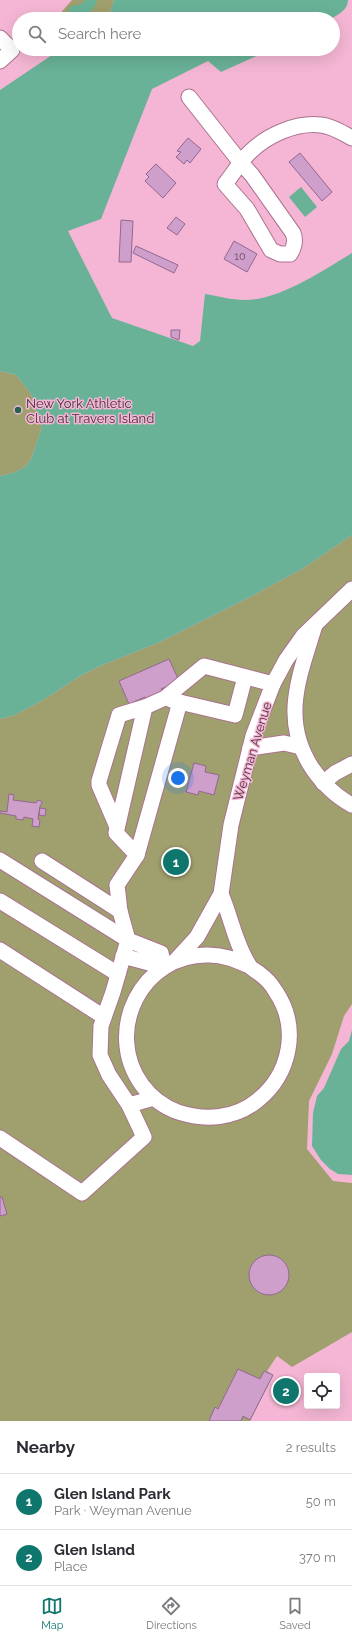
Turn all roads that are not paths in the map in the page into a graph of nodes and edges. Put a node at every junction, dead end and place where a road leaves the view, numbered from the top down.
1 (0, 38) edge
2 (0, 61) edge
3 (189, 97) dead end
4 (352, 138) edge
5 (241, 164) junction
6 (352, 589) edge
7 (316, 622) junction
8 (245, 677) junction
9 (273, 684) junction
10 (164, 698) junction
11 (180, 702) junction
12 (145, 707) junction
13 (301, 747) junction
14 (250, 748) junction
15 (352, 764) edge
16 (314, 770) junction
17 (335, 773) junction
18 (323, 783) junction
19 (352, 805) edge
20 (117, 827) junction
21 (137, 855) junction
22 (0, 860) edge
23 (42, 861) dead end
24 (221, 894) junction
25 (0, 902) edge
26 (120, 911) junction
27 (128, 940) junction
28 (0, 950) edge
29 (123, 956) junction
30 (166, 961) junction
31 (250, 966) junction
32 (118, 974) junction
33 (104, 1017) junction
34 (154, 1098) junction
35 (129, 1105) junction
36 (0, 1138) edge

1 - 2 street
3 - 5 street
4 - 5 street
5 - 5 street
6 - 7 street, Weyman Avenue
7 - 9 street, Weyman Avenue
7 - 13 street
8 - 9 street
8 - 10 street
8 - 11 street
9 - 14 street, Weyman Avenue
10 - 11 street
10 - 12 street
11 - 21 street
12 - 20 street
12 - 20 street
13 - 14 street
13 - 16 street
14 - 24 street, Weyman Avenue
15 - 17 street
16 - 17 street
16 - 18 street
17 - 18 street
18 - 19 street
20 - 21 street
21 - 26 street
22 - 27 street
23 - 26 street
24 - 30 street
24 - 31 street
25 - 32 street
26 - 27 street
27 - 29 street
27 - 30 street
28 - 33 street
29 - 30 street
29 - 32 street
30 - 31 street
30 - 34 street
31 - 34 street
32 - 33 street
33 - 35 street
34 - 35 street
35 - 36 street

